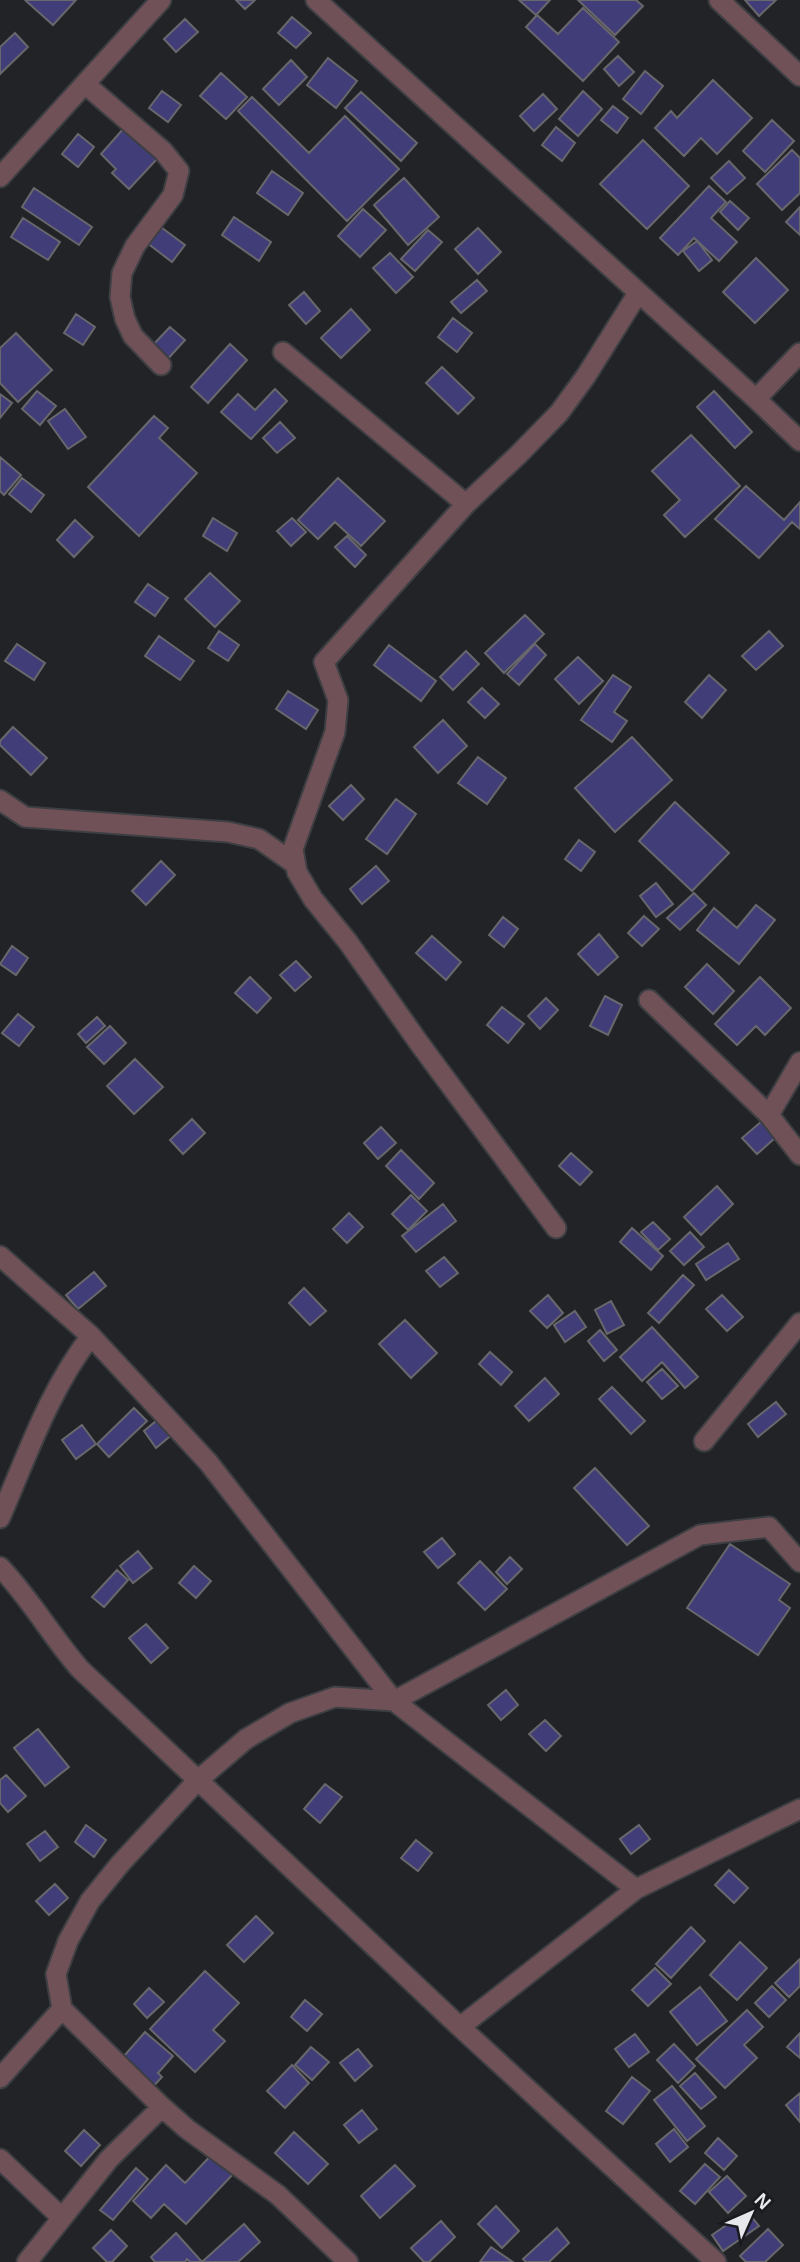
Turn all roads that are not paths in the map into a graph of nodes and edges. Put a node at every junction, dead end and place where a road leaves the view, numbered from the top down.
1 (161, 0) edge
2 (316, 0) edge
3 (719, 0) edge
4 (800, 76) edge
5 (85, 84) junction
6 (0, 177) edge
7 (638, 293) junction
8 (283, 352) dead end
9 (800, 353) edge
10 (161, 365) dead end
11 (756, 399) junction
12 (800, 441) edge
13 (466, 504) junction
14 (0, 800) edge
15 (295, 864) junction
16 (649, 1000) dead end
17 (800, 1062) edge
18 (769, 1115) junction
19 (800, 1155) edge
20 (556, 1228) dead end
21 (0, 1255) edge
22 (800, 1323) edge
23 (91, 1336) junction
24 (704, 1441) dead end
25 (0, 1518) edge
26 (800, 1562) edge
27 (0, 1567) edge
28 (394, 1702) junction
29 (197, 1781) junction
30 (800, 1810) edge
31 (636, 1889) junction
32 (62, 2009) junction
33 (460, 2027) junction
34 (0, 2078) edge
35 (162, 2107) junction
36 (0, 2159) edge
37 (62, 2218) junction
38 (27, 2262) edge
39 (348, 2262) edge
40 (716, 2262) edge

1 - 5 street
2 - 7 street
3 - 4 street
5 - 6 street
5 - 10 street
7 - 11 street
7 - 13 street
8 - 13 street
9 - 11 street
11 - 12 street
13 - 15 street
14 - 15 street
15 - 20 street
16 - 18 street
17 - 18 street
18 - 19 street
21 - 23 street
22 - 24 street
23 - 25 street
23 - 28 street
26 - 28 street
27 - 29 street
28 - 29 street
28 - 31 street
29 - 32 street
29 - 33 street
30 - 31 street
31 - 33 street
32 - 34 street
32 - 35 street
33 - 40 street
35 - 37 street
35 - 39 street
36 - 37 street
37 - 38 street

